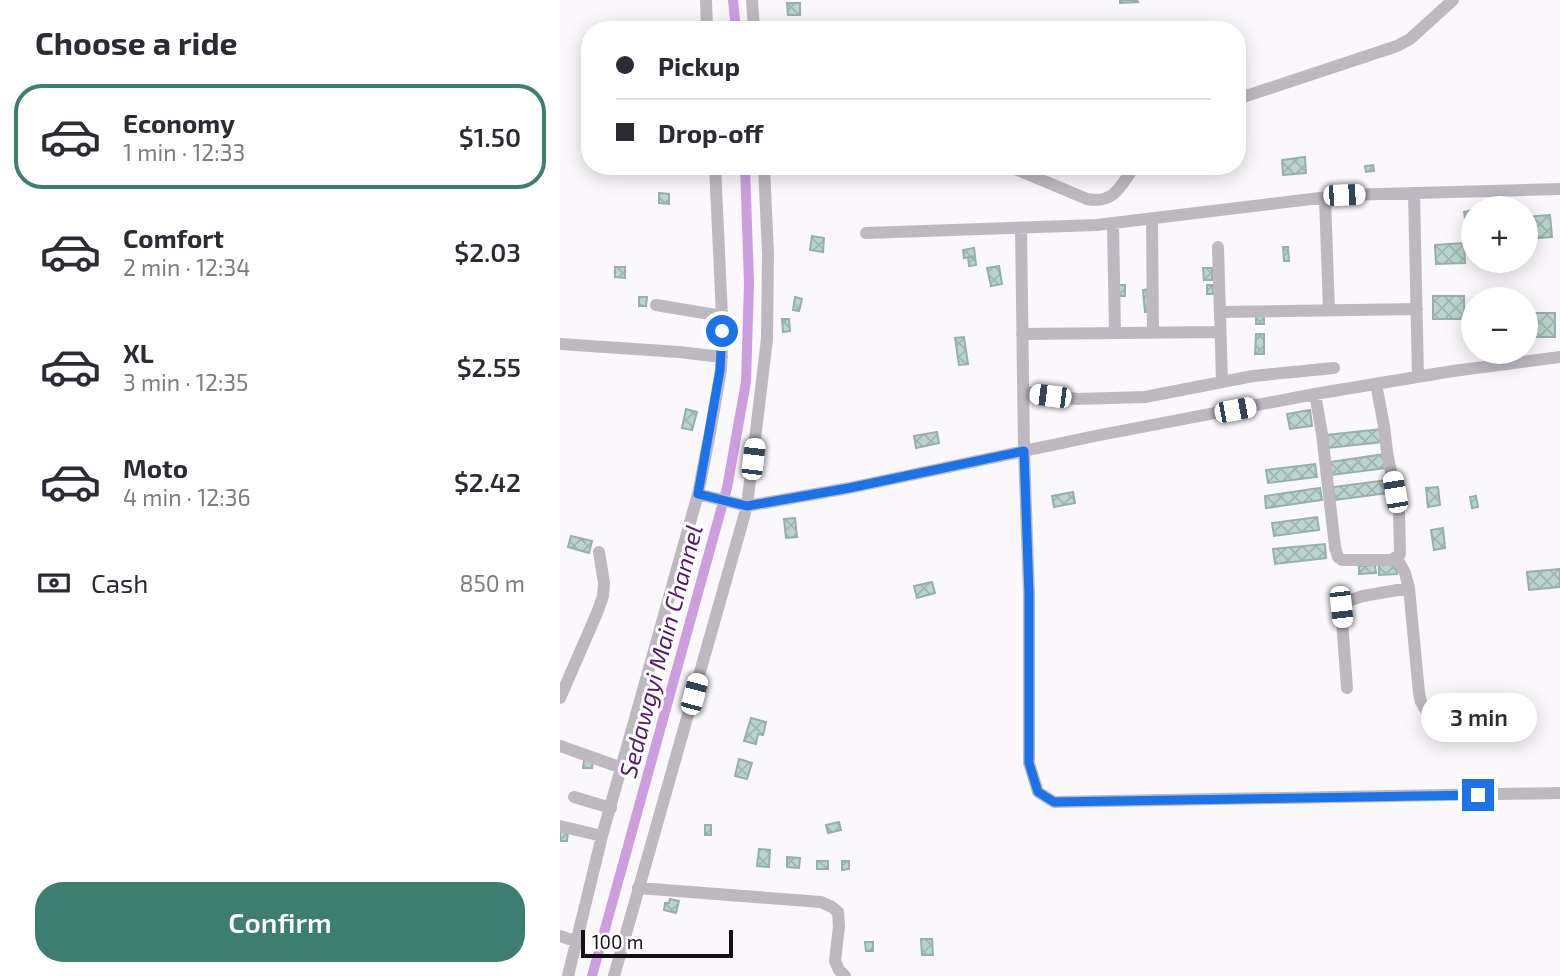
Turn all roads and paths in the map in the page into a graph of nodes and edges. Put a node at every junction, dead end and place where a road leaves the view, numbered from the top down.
1 (706, 0) edge
2 (752, 0) edge
3 (1453, 0) edge
4 (707, 21) edge
5 (753, 21) edge
6 (1246, 96) edge
7 (715, 175) edge
8 (764, 175) edge
9 (1030, 175) edge
10 (1129, 175) edge
11 (1560, 189) edge
12 (1414, 193) junction
13 (1325, 198) junction
14 (1152, 219) junction
15 (1113, 224) junction
16 (1021, 228) junction
17 (866, 233) dead end
18 (1218, 247) dead end
19 (656, 306) dead end
20 (1417, 309) junction
21 (1329, 310) junction
22 (1220, 312) junction
23 (722, 316) junction
24 (1220, 332) junction
25 (1115, 333) junction
26 (1153, 333) junction
27 (1022, 334) junction
28 (560, 344) edge
29 (722, 357) junction
30 (1560, 357) edge
31 (1334, 368) dead end
32 (1418, 377) junction
33 (1222, 382) junction
34 (1376, 384) junction
35 (1023, 392) junction
36 (1315, 394) junction
37 (1024, 451) junction
38 (704, 495) junction
39 (742, 505) junction
40 (599, 552) dead end
41 (1397, 558) junction
42 (1409, 588) junction
43 (1347, 688) dead end
44 (560, 698) edge
45 (1427, 714) dead end
46 (560, 746) edge
47 (622, 768) junction
48 (1560, 793) edge
49 (574, 797) dead end
50 (611, 808) junction
51 (560, 827) edge
52 (602, 836) junction
53 (638, 888) junction
54 (560, 936) edge
55 (578, 942) junction
56 (568, 976) edge
57 (614, 976) edge
58 (845, 976) edge

1 - 4 street
2 - 5 street
3 - 6 street
7 - 23 street
8 - 39 street
9 - 10 street
11 - 12 street
12 - 13 street
12 - 20 street
13 - 14 street
13 - 21 street
14 - 15 street
14 - 26 street
15 - 16 street
15 - 25 street
16 - 17 street
16 - 27 street
18 - 22 street
19 - 23 street
20 - 21 street
20 - 32 street
21 - 22 street
22 - 24 street
23 - 29 street
24 - 26 street
24 - 33 street
25 - 26 street
25 - 27 street
27 - 35 street
28 - 29 street
29 - 38 street
30 - 32 street
31 - 33 street
32 - 34 street
33 - 35 street
34 - 36 street
34 - 41 street
35 - 37 street
36 - 37 street
36 - 41 street
37 - 39 street
37 - 48 street
38 - 39 street
38 - 47 street
39 - 53 street
40 - 44 street
41 - 42 street
42 - 43 street
42 - 45 street
46 - 47 street
47 - 50 street
49 - 50 street
50 - 52 street
51 - 52 street
52 - 55 street
53 - 57 street
53 - 58 street
54 - 55 street
55 - 56 street

